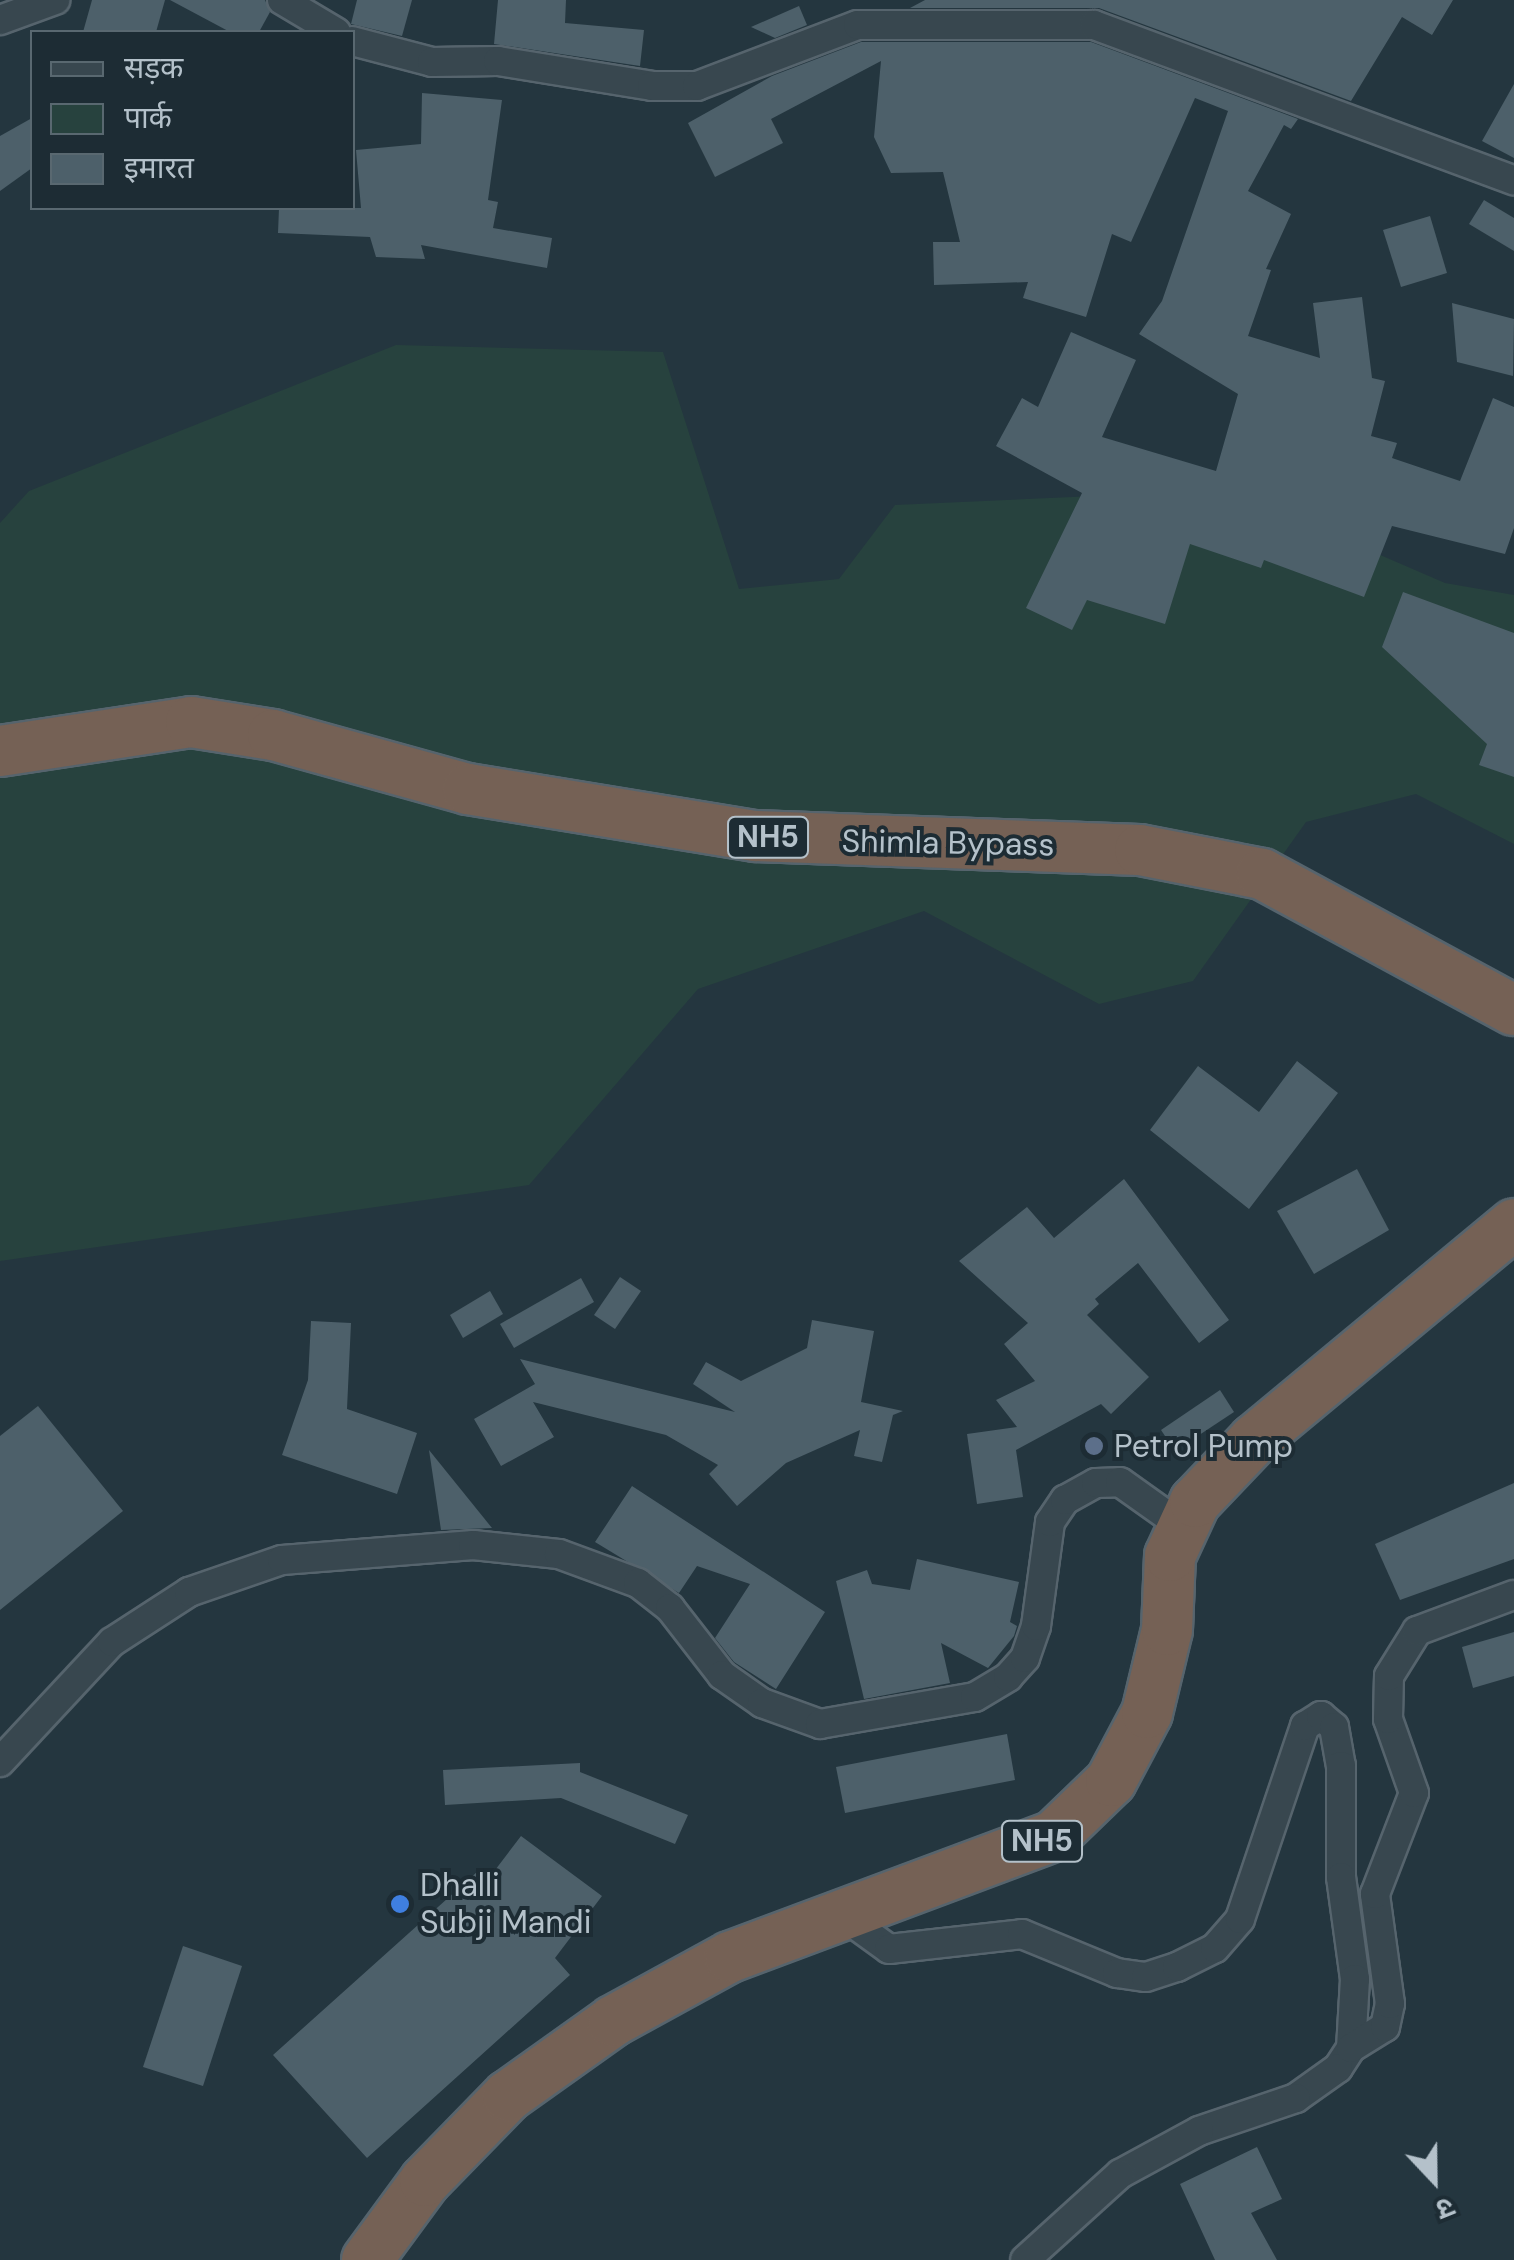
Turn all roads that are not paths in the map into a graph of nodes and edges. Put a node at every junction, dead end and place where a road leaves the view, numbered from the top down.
1 (55, 0) edge
2 (282, 0) edge
3 (0, 20) edge
4 (333, 30) edge
5 (355, 42) edge
6 (1514, 180) edge
7 (0, 751) edge
8 (1514, 1010) edge
9 (1514, 1224) edge
10 (1183, 1527) junction
11 (1514, 1595) edge
12 (0, 1762) edge
13 (842, 1914) junction
14 (1351, 2048) junction
15 (367, 2260) edge
16 (1025, 2260) edge

1 - 3 street
2 - 4 street
5 - 6 street
7 - 8 highway, Shimla Bypass / NH5
9 - 10 highway, NH5
10 - 12 street
10 - 13 highway, NH5
11 - 14 street
13 - 14 street
13 - 15 highway, NH5
14 - 16 street

